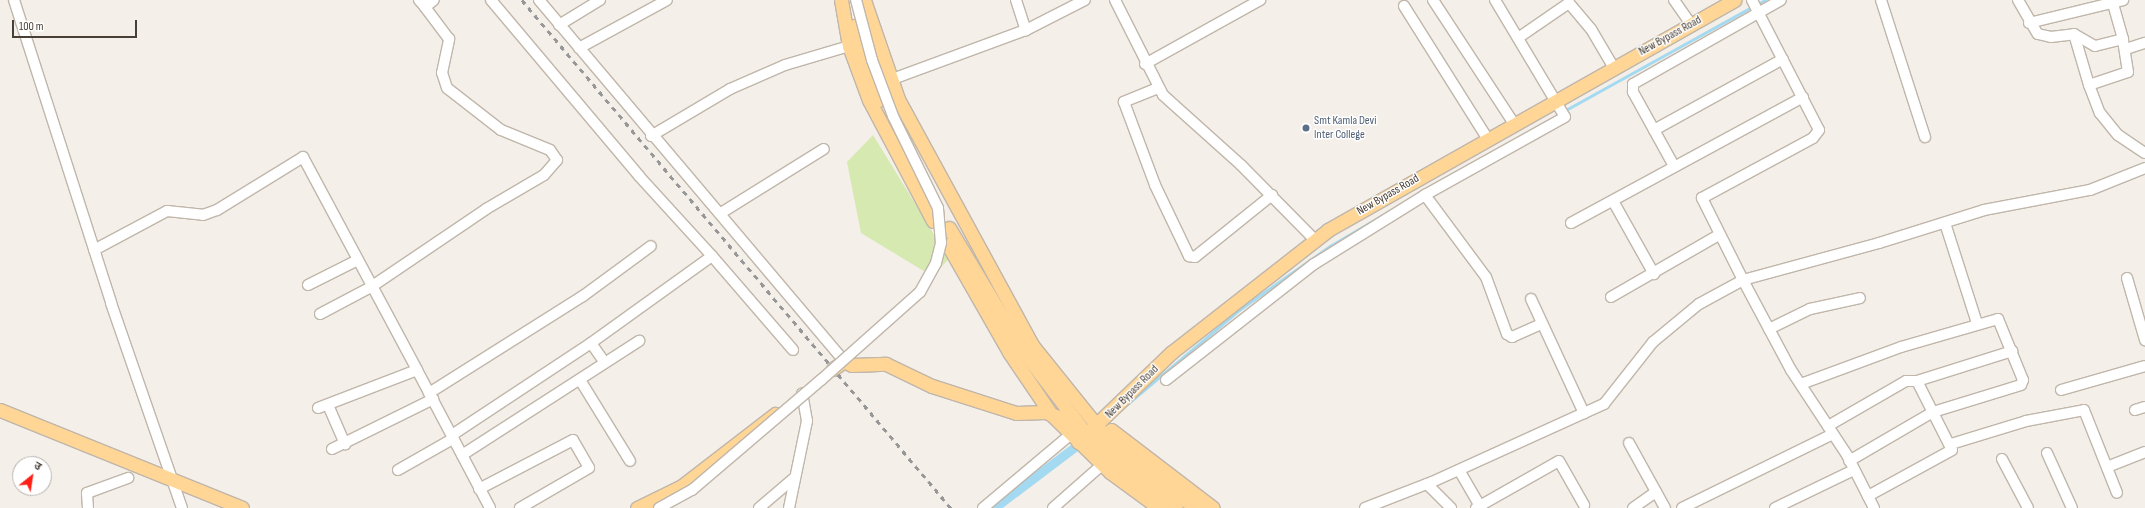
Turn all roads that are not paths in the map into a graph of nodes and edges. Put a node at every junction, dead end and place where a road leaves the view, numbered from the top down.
1 (14, 0) edge
2 (434, 0) edge
3 (491, 0) edge
4 (539, 0) edge
5 (600, 0) edge
6 (667, 0) edge
7 (840, 0) edge
8 (848, 0) edge
9 (856, 0) edge
10 (864, 0) edge
11 (1016, 0) edge
12 (1085, 0) edge
13 (1115, 0) edge
14 (1260, 0) edge
15 (1433, 0) edge
16 (1674, 0) edge
17 (1781, 0) edge
18 (1881, 0) edge
19 (2018, 0) edge
20 (1498, 1) edge
21 (2116, 1) edge
22 (1727, 2) edge
23 (422, 3) edge
24 (1404, 6) dead end
25 (1755, 6) edge
26 (868, 14) junction
27 (2029, 23) junction
28 (1691, 24) junction
29 (559, 25) junction
30 (1026, 30) junction
31 (2074, 34) junction
32 (1518, 38) junction
33 (2123, 39) junction
34 (2145, 43) edge
35 (849, 46) junction
36 (2095, 46) junction
37 (579, 48) junction
38 (2126, 49) junction
39 (2078, 50) junction
40 (1783, 59) junction
41 (1145, 64) junction
42 (1614, 68) junction
43 (898, 77) junction
44 (2089, 85) junction
45 (1158, 88) junction
46 (1803, 97) junction
47 (1562, 108) junction
48 (1514, 124) junction
49 (1654, 130) junction
50 (651, 136) junction
51 (1925, 137) dead end
52 (1487, 138) junction
53 (824, 149) dead end
54 (2145, 153) edge
55 (1674, 166) junction
56 (2145, 168) edge
57 (918, 181) dead end
58 (1272, 195) junction
59 (1425, 195) junction
60 (1613, 201) junction
61 (720, 213) junction
62 (934, 221) dead end
63 (1571, 223) dead end
64 (1945, 223) junction
65 (949, 228) dead end
66 (1719, 235) junction
67 (1315, 240) junction
68 (948, 245) dead end
69 (651, 246) dead end
70 (94, 250) junction
71 (712, 256) junction
72 (356, 261) junction
73 (1654, 274) junction
74 (2127, 278) dead end
75 (1743, 280) junction
76 (308, 285) dead end
77 (371, 287) junction
78 (1611, 296) dead end
79 (1860, 298) dead end
80 (1531, 299) dead end
81 (320, 314) dead end
82 (1977, 323) junction
83 (1542, 324) junction
84 (1768, 329) junction
85 (1208, 336) junction
86 (2145, 340) edge
87 (639, 341) dead end
88 (591, 343) junction
89 (793, 350) dead end
90 (2012, 351) junction
91 (844, 361) junction
92 (605, 363) junction
93 (2145, 366) edge
94 (418, 370) junction
95 (580, 380) junction
96 (1166, 380) dead end
97 (1917, 381) junction
98 (1801, 384) junction
99 (2061, 390) dead end
100 (802, 393) junction
101 (431, 396) junction
102 (2145, 407) edge
103 (0, 410) edge
104 (2135, 410) dead end
105 (1933, 412) junction
106 (1584, 413) junction
107 (1051, 414) junction
108 (1084, 430) junction
109 (1830, 430) junction
110 (453, 436) junction
111 (1629, 443) dead end
112 (345, 444) junction
113 (1951, 444) junction
114 (332, 449) dead end
115 (2145, 452) edge
116 (2047, 453) dead end
117 (462, 455) junction
118 (2002, 459) dead end
119 (630, 461) dead end
120 (1849, 461) junction
121 (1102, 465) junction
122 (2107, 467) junction
123 (398, 470) dead end
124 (1459, 470) junction
125 (1854, 470) junction
126 (128, 478) dead end
127 (174, 479) junction
128 (793, 479) junction
129 (1428, 484) junction
130 (682, 486) junction
131 (479, 489) junction
132 (1656, 492) junction
133 (2117, 494) dead end
134 (1868, 496) junction
135 (1584, 504) dead end
136 (1479, 507) edge
137 (88, 508) edge
138 (182, 508) edge
139 (242, 508) edge
140 (490, 508) edge
141 (520, 508) edge
142 (637, 508) edge
143 (659, 508) edge
144 (666, 508) edge
145 (759, 508) edge
146 (789, 508) edge
147 (983, 508) edge
148 (1053, 508) edge
149 (1159, 508) edge
150 (1176, 508) edge
151 (1196, 508) edge
152 (1213, 508) edge
153 (1365, 508) edge
154 (1451, 508) edge
155 (1633, 508) edge
156 (1665, 508) edge
157 (1682, 508) edge
158 (1775, 508) edge
159 (1874, 508) edge
160 (2028, 508) edge
161 (2072, 508) edge

1 - 70 street
2 - 23 street
3 - 71 street
4 - 29 street
5 - 29 street
6 - 37 street
7 - 35 main road
8 - 57 main road
9 - 143 street, bridge
10 - 26 main road
11 - 30 street
12 - 30 street
13 - 41 street
14 - 41 street
15 - 48 street
16 - 28 street
17 - 25 street
18 - 51 street
19 - 27 street
20 - 32 street
21 - 27 street
21 - 33 street
22 - 28 main road, New Bypass Road
23 - 77 street
24 - 52 street
25 - 40 street
25 - 49 street
26 - 43 main road
26 - 108 main road
27 - 31 street
28 - 42 main road, New Bypass Road
29 - 37 street
30 - 43 street
31 - 36 street
31 - 39 street
32 - 42 street
32 - 47 street
33 - 36 street
33 - 38 street
34 - 38 street
35 - 50 street
35 - 62 main road
36 - 39 street
37 - 50 street
38 - 44 street
39 - 44 street
40 - 46 street
40 - 49 street
41 - 45 street
42 - 47 main road, New Bypass Road
43 - 108 main road
44 - 54 street
45 - 58 street
45 - 58 street
46 - 55 street
46 - 66 street
47 - 48 main road, New Bypass Road
47 - 59 street
48 - 52 main road, New Bypass Road
49 - 55 street
50 - 61 street
52 - 67 main road, New Bypass Road
53 - 61 street
55 - 60 street
56 - 64 street
58 - 67 street
59 - 83 street
59 - 85 street
60 - 63 street
60 - 73 street
61 - 91 street
64 - 75 street
64 - 82 street
65 - 108 main road
66 - 73 street
66 - 75 street
67 - 85 main road, New Bypass Road
68 - 107 main road
69 - 101 street
70 - 72 street
70 - 127 street
71 - 88 street
71 - 89 street
72 - 76 street
72 - 77 street
73 - 78 street
74 - 86 street
75 - 84 street
75 - 106 street
77 - 81 street
77 - 94 street
79 - 84 street
80 - 83 street
82 - 90 street
82 - 98 street
83 - 106 street
84 - 98 street
85 - 96 street
85 - 108 main road, New Bypass Road
87 - 92 street
88 - 92 street
88 - 110 street
90 - 97 street
90 - 105 street
91 - 100 main road
91 - 107 main road
92 - 95 street
93 - 99 street
94 - 101 street
94 - 112 street
95 - 117 street
95 - 119 street
97 - 105 street
97 - 109 street
98 - 109 street
100 - 128 street
100 - 130 main road
101 - 110 street
101 - 112 street
102 - 104 street
103 - 127 main road
105 - 113 street
105 - 120 street
106 - 124 street
107 - 108 main road
108 - 121 main road
108 - 147 street
108 - 150 main road
108 - 151 main road
108 - 152 main road
109 - 120 street
109 - 157 street
110 - 117 street
110 - 123 street
111 - 132 street
112 - 114 street
113 - 122 street
113 - 134 street
115 - 122 street
116 - 161 street
117 - 131 street
118 - 160 street
120 - 125 street
121 - 148 street
121 - 149 main road
122 - 133 street
124 - 129 street
124 - 136 street
125 - 134 street
125 - 158 street
126 - 137 street
127 - 138 street
127 - 139 main road
128 - 145 street
128 - 146 street
129 - 153 street
129 - 154 street
130 - 142 main road
130 - 144 street
131 - 140 street
131 - 141 street
132 - 155 street
132 - 156 street
134 - 159 street
135 - 136 street

